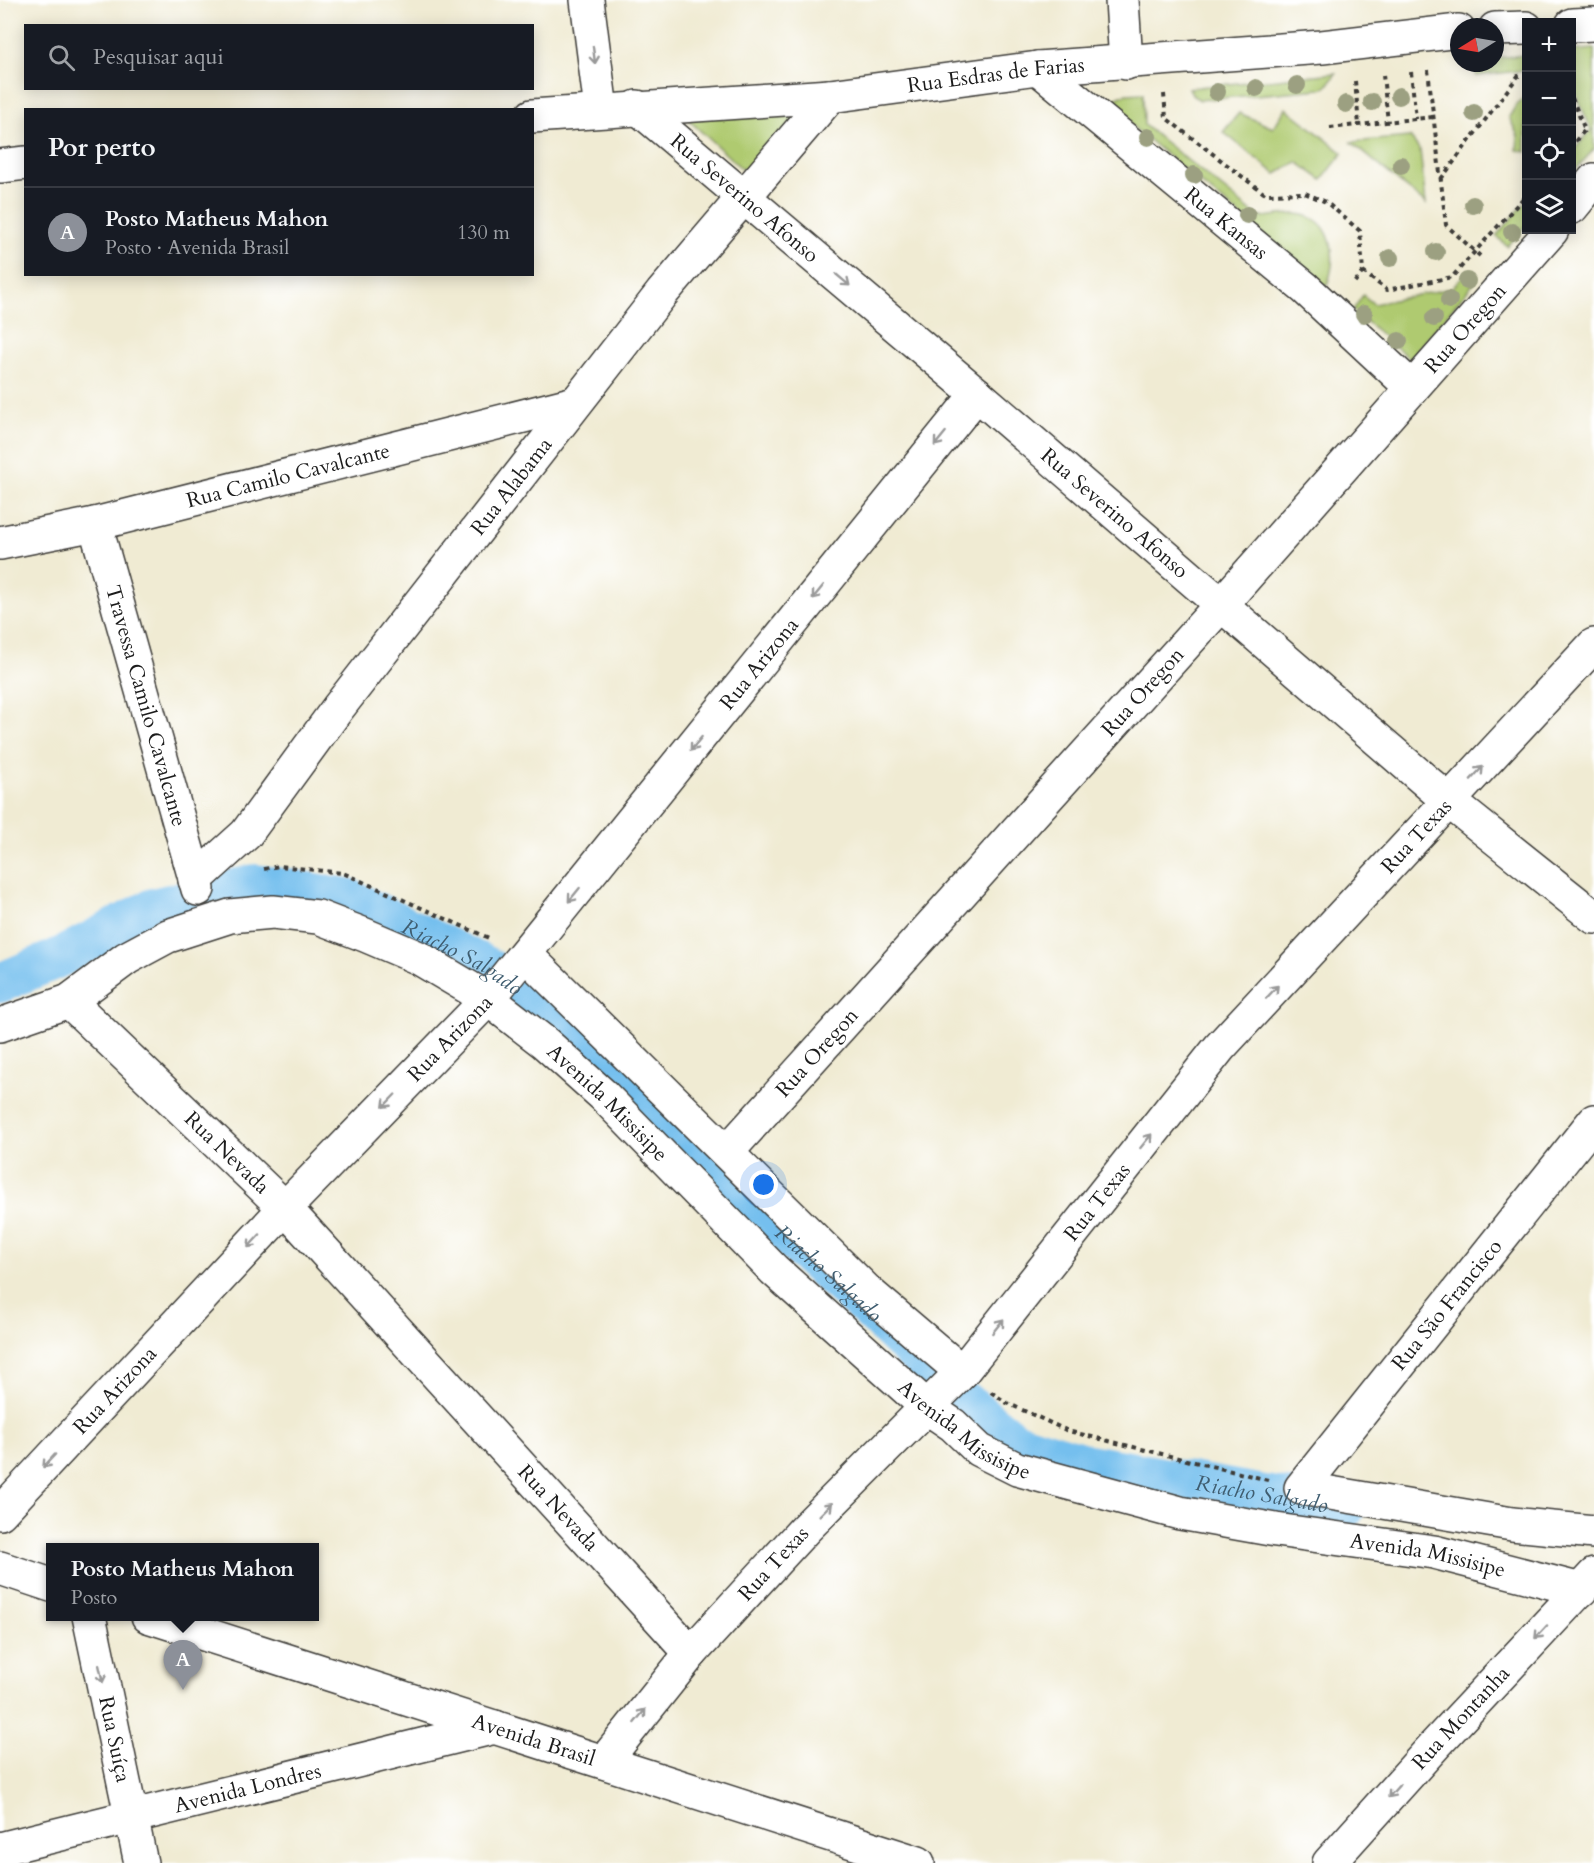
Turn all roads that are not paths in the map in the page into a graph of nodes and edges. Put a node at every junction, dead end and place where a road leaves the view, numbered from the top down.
1 (587, 0) edge
2 (1122, 0) edge
3 (1594, 24) edge
4 (1576, 25) edge
5 (1522, 27) edge
6 (1504, 28) edge
7 (1450, 32) edge
8 (1126, 63) junction
9 (1038, 68) junction
10 (830, 96) junction
11 (637, 107) junction
12 (601, 110) junction
13 (534, 116) edge
14 (24, 163) edge
15 (0, 166) edge
16 (1594, 180) edge
17 (745, 198) junction
18 (1576, 202) edge
19 (1548, 234) edge
20 (1411, 387) junction
21 (977, 394) junction
22 (575, 403) junction
23 (95, 524) junction
24 (0, 543) edge
25 (1220, 606) junction
26 (1594, 645) edge
27 (1450, 802) junction
28 (196, 884) joint
29 (1594, 917) edge
30 (523, 959) junction
31 (491, 995) junction
32 (69, 1001) junction
33 (0, 1025) edge
34 (1594, 1121) edge
35 (727, 1152) junction
36 (285, 1208) junction
37 (960, 1373) junction
38 (928, 1408) junction
39 (1301, 1488) joint
40 (0, 1513) edge
41 (1594, 1532) edge
42 (0, 1568) edge
43 (1591, 1579) edge
44 (46, 1583) edge
45 (89, 1621) edge
46 (161, 1621) edge
47 (691, 1653) junction
48 (495, 1727) junction
49 (604, 1762) junction
50 (130, 1817) junction
51 (0, 1849) edge
52 (141, 1863) edge
53 (918, 1863) edge
54 (1329, 1863) edge

1 -> 12 street
2 - 8 street
3 - 4 street
5 - 6 street
7 - 8 street, Rua Esdras de Farias
8 - 9 street, Rua Esdras de Farias
9 - 10 street, Rua Esdras de Farias
9 - 20 street, Rua Kansas
10 - 11 street, Rua Esdras de Farias
10 - 17 street, Rua Alabama
11 - 12 street, Rua Esdras de Farias
11 - 17 street, Rua Severino Afonso
12 - 13 street, Rua Esdras de Farias
14 - 15 street
16 - 18 street
17 -> 21 street, Rua Severino Afonso
17 - 22 street, Rua Alabama
19 - 20 street, Rua Oregon
20 - 25 street, Rua Oregon
21 - 25 street, Rua Severino Afonso
21 -> 30 street, Rua Arizona
22 - 23 street, Rua Camilo Cavalcante
22 - 28 street, Rua Alabama
23 - 24 street, Rua Camilo Cavalcante
23 - 28 street, Travessa Camilo Cavalcante
25 - 27 street, Rua Severino Afonso
25 - 35 street, Rua Oregon
27 -> 26 street, Rua Texas
27 - 29 street, Rua Severino Afonso
37 -> 27 street, Rua Texas
30 - 31 street, Rua Arizona
30 - 35 street, Avenida Missisipe
31 - 32 street
31 -> 36 street, Rua Arizona
31 - 38 street, Avenida Missisipe
32 - 33 street
32 - 36 street, Rua Nevada
34 - 39 street, Rua São Francisco
35 - 37 street, Avenida Missisipe
36 -> 40 street, Rua Arizona
36 - 47 street, Rua Nevada
37 - 38 street, Rua Texas
38 - 43 street, Avenida Missisipe
47 -> 38 street, Rua Texas
39 - 41 street, Avenida Missisipe
42 - 44 street
43 -> 54 street, Rua Montanha
45 -> 50 street, Rua Suíça
46 - 48 street, Avenida Brasil
49 -> 47 street, Rua Texas
48 - 49 street, Avenida Brasil
48 - 50 street, Avenida Londres
49 - 53 street, Avenida Brasil
50 - 51 street, Avenida Londres
50 - 52 street, Rua Suíça

